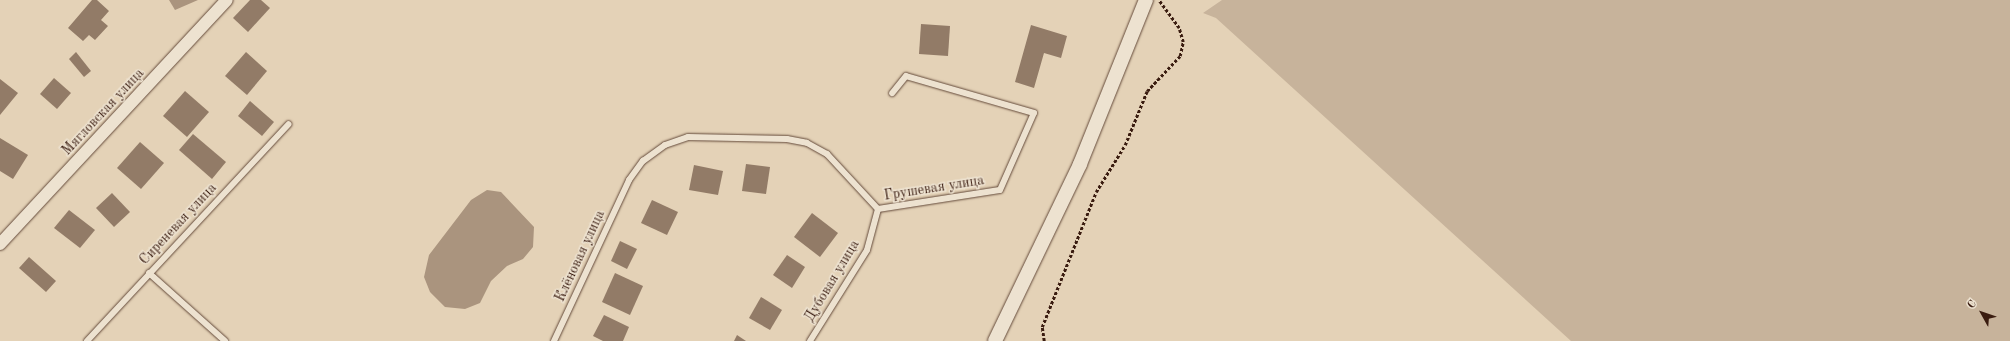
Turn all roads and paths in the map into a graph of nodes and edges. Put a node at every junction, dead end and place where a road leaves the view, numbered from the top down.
1 (227, 0) edge
2 (1146, 0) edge
3 (1158, 0) edge
4 (892, 93) dead end
5 (289, 124) dead end
6 (629, 180) joint
7 (878, 209) junction
8 (0, 244) edge
9 (149, 273) junction
10 (87, 341) edge
11 (225, 341) edge
12 (554, 341) edge
13 (810, 341) edge
14 (995, 341) edge
15 (1044, 341) edge

1 - 8 street, Мягловская улица
2 - 14 street
3 - 15 path
4 - 7 lane, Грушевая улица
5 - 9 lane, Сиреневая улица
6 - 7 lane, Грушевая улица
6 - 12 lane, Клёновая улица
7 - 13 lane, Дубовая улица
9 - 10 lane, Сиреневая улица
9 - 11 lane

